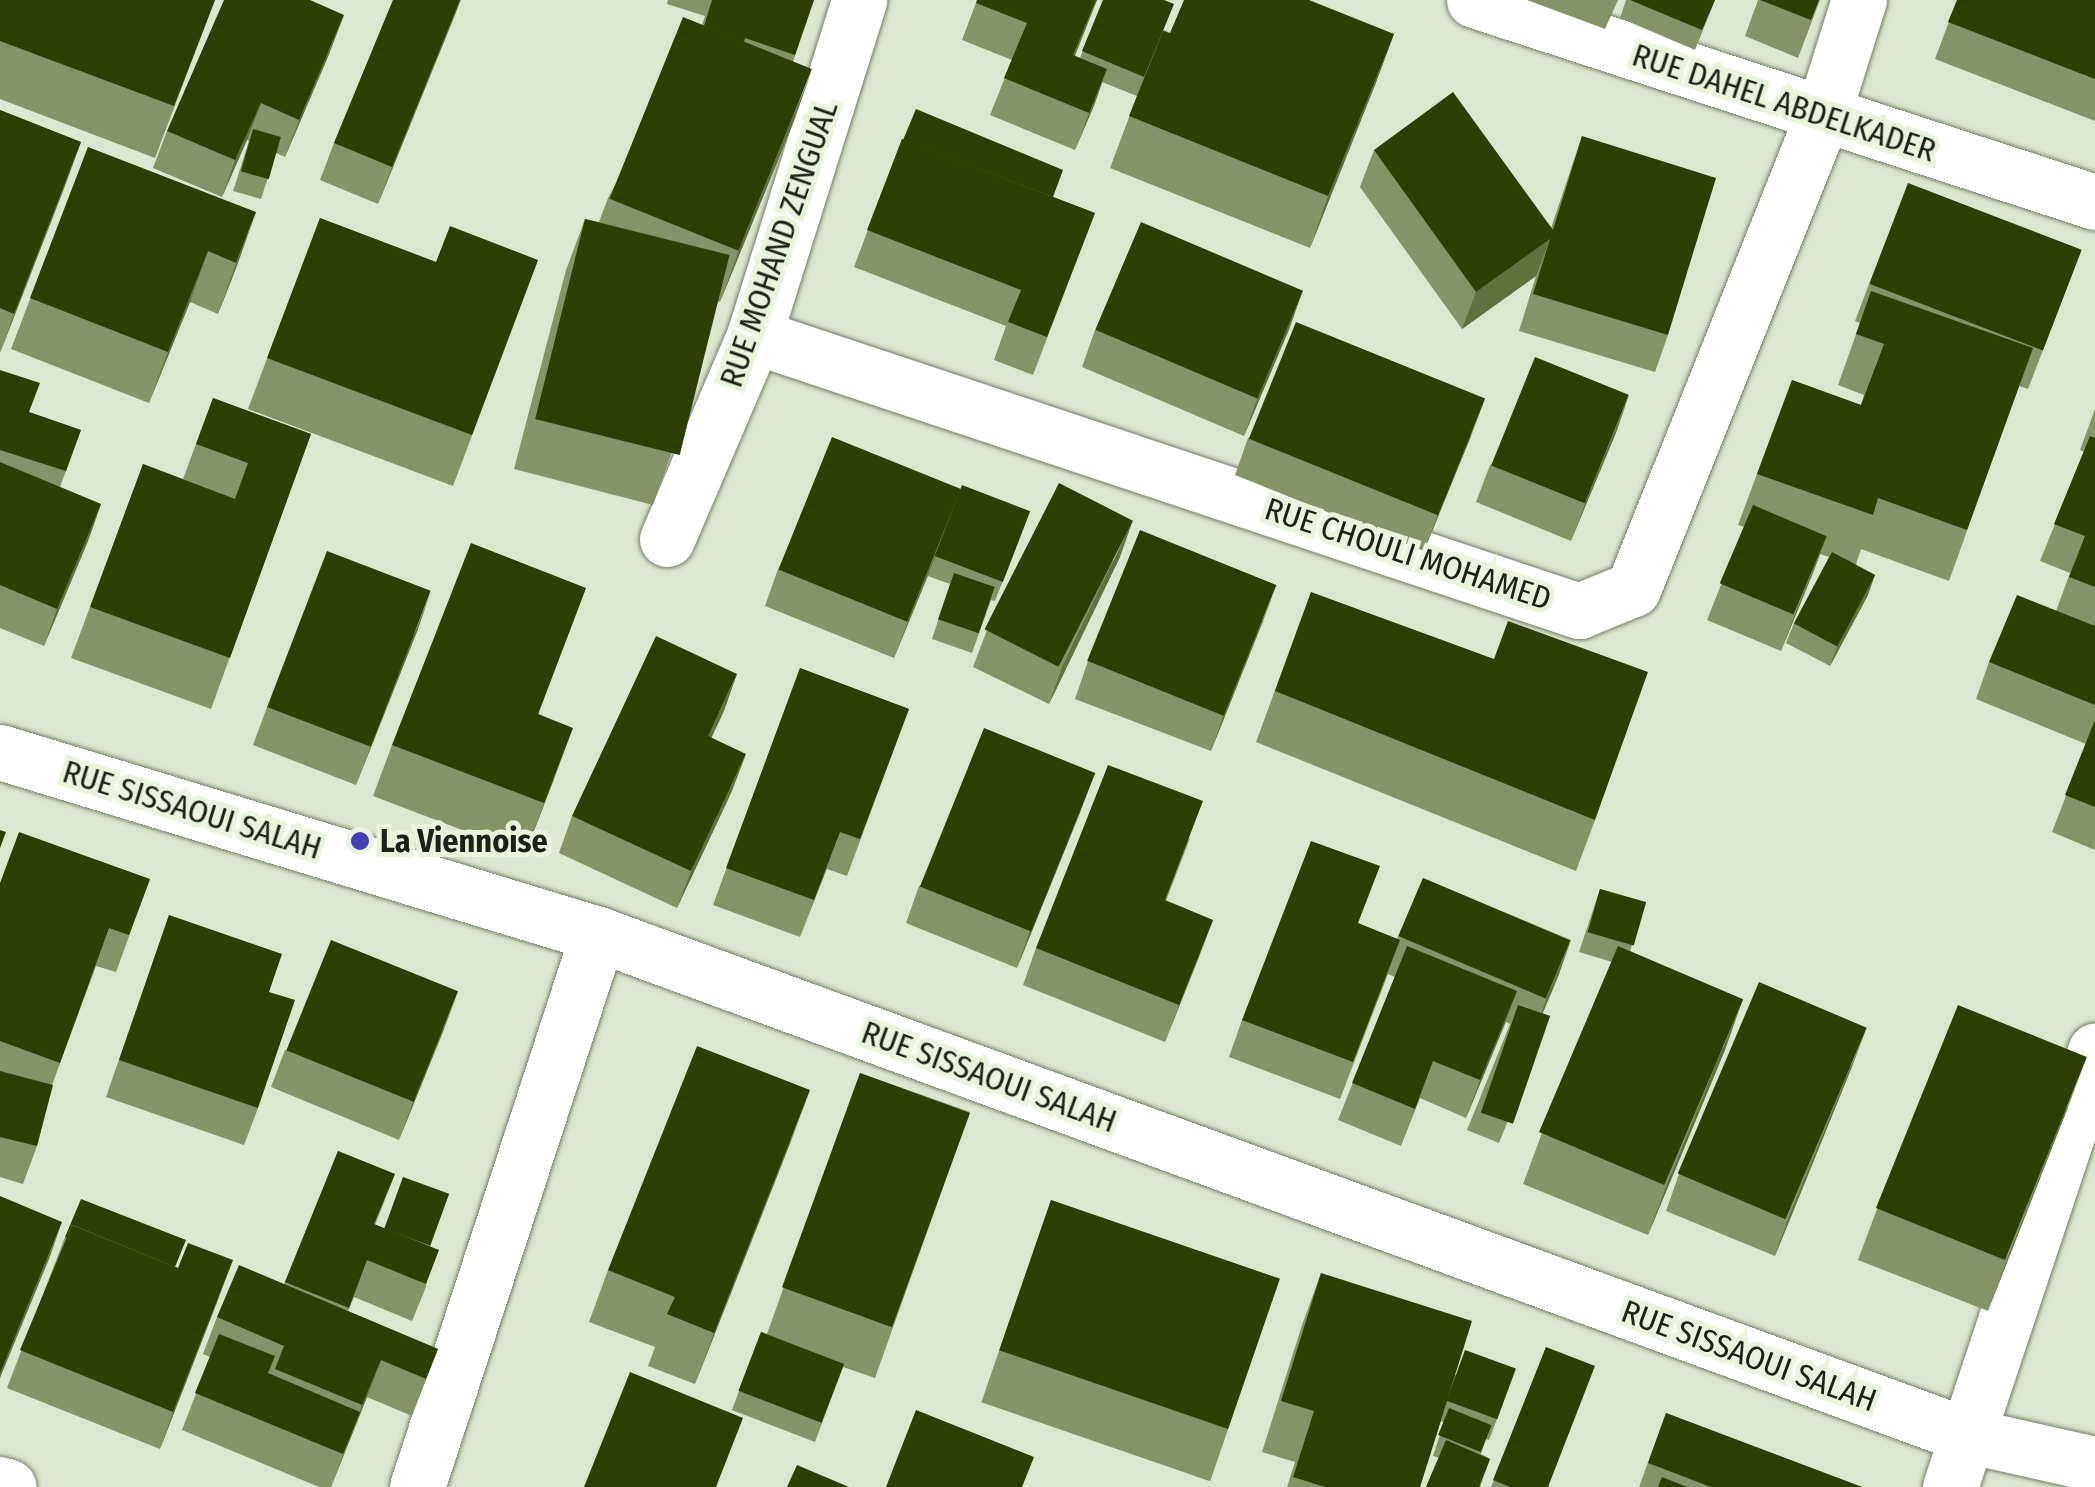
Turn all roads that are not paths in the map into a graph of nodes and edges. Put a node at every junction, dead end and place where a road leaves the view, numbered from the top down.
1 (859, 0) edge
2 (1474, 0) edge
3 (1859, 0) edge
4 (1822, 117) junction
5 (2095, 202) edge
6 (754, 336) junction
7 (667, 539) dead end
8 (0, 752) edge
9 (598, 934) junction
10 (2095, 1050) edge
11 (1966, 1435) junction
12 (2095, 1464) edge
13 (0, 1484) edge
14 (9, 1487) edge
15 (417, 1487) edge
16 (1950, 1487) edge

1 - 6 street, RUE MOHAND ZENGUAL
2 - 4 street, RUE DAHEL ABDELKADER
3 - 4 street, RUE CHOULI MOHAMED
4 - 5 street, RUE DAHEL ABDELKADER
4 - 6 street, RUE CHOULI MOHAMED
6 - 7 street, RUE MOHAND ZENGUAL
8 - 9 street, RUE SISSAOUI SALAH
9 - 11 street, RUE SISSAOUI SALAH
9 - 15 street
10 - 11 street
11 - 12 street, RUE SISSAOUI SALAH
11 - 16 street
13 - 14 street

